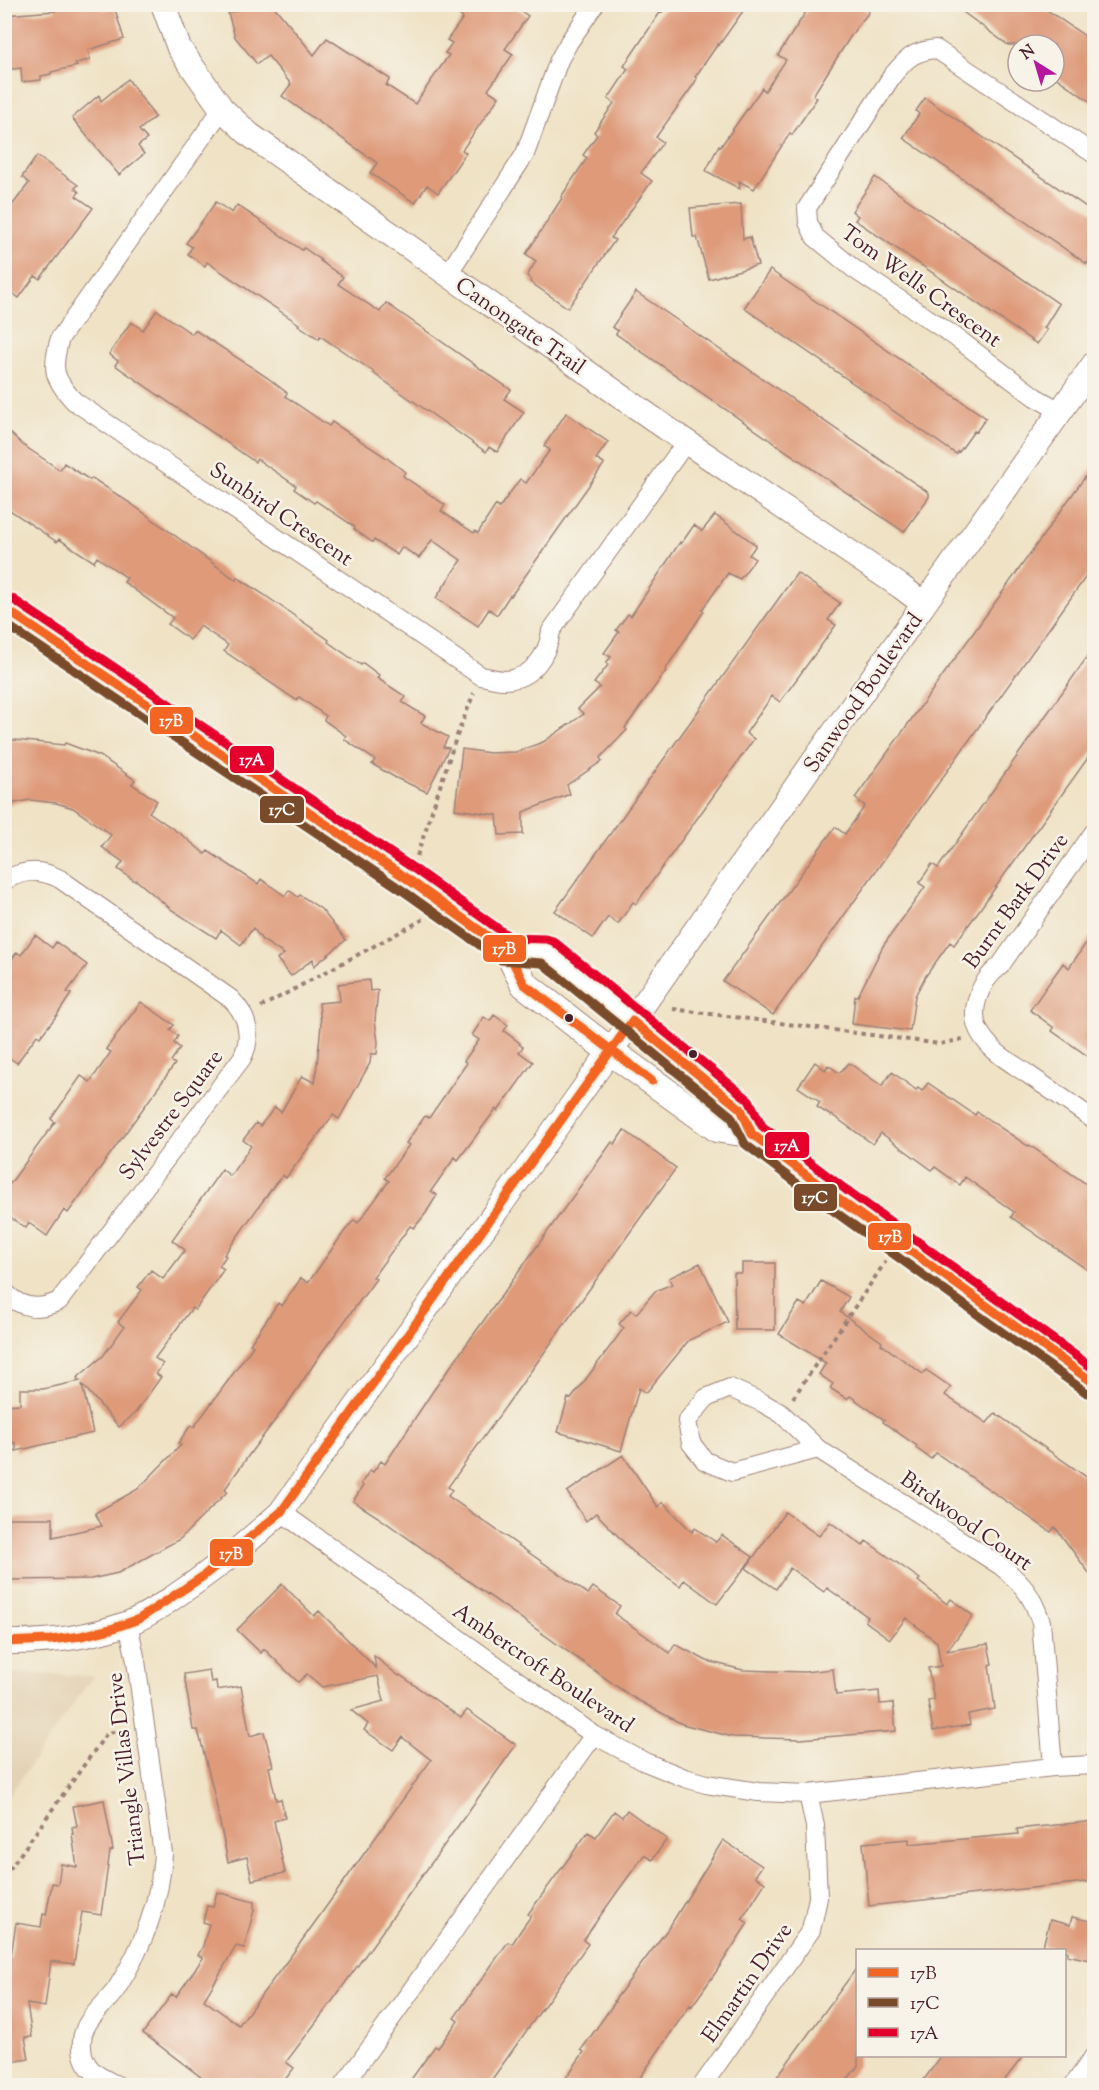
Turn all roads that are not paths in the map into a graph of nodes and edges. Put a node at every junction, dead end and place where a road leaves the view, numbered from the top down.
1 (163, 4) edge
2 (595, 4) edge
3 (222, 109) junction
4 (1095, 154) edge
5 (448, 274) junction
6 (1095, 364) edge
7 (1060, 411) junction
8 (686, 442) junction
9 (924, 604) junction
10 (4, 608) edge
11 (1095, 832) edge
12 (4, 881) edge
13 (507, 950) junction
14 (632, 1021) junction
15 (610, 1051) junction
16 (1095, 1120) edge
17 (752, 1134) junction
18 (4, 1291) edge
19 (1095, 1383) edge
20 (818, 1449) junction
21 (281, 1512) junction
22 (128, 1623) junction
23 (4, 1642) edge
24 (594, 1735) junction
25 (1095, 1765) edge
26 (1053, 1767) junction
27 (808, 1794) junction
28 (1095, 2056) edge
29 (119, 2085) edge
30 (343, 2085) edge
31 (702, 2085) edge
32 (1073, 2085) edge

1 - 3 street, Canongate Trail
2 - 5 street
3 - 5 street, Canongate Trail
3 - 8 street, Sunbird Crescent
4 - 7 street, Tom Wells Crescent
5 - 8 street, Canongate Trail
6 - 7 street, Sanwood Boulevard
7 - 9 street, Sanwood Boulevard
8 - 9 street, Canongate Trail
9 - 14 street, Sanwood Boulevard
10 - 13 main road
11 - 16 street, Burnt Bark Drive
12 - 18 street, Sylvestre Square
13 - 14 main road
13 - 15 main road
14 - 15 street, Sanwood Boulevard
14 - 17 main road
15 - 17 main road
15 - 21 street, Sanwood Boulevard
17 - 19 main road
20 - 20 street, Birdwood Court
20 - 26 street, Birdwood Court
21 - 22 street, Sanwood Boulevard
21 - 24 street, Ambercroft Boulevard
22 - 23 street, Sanwood Boulevard
22 - 29 street, Triangle Villas Drive
24 - 27 street, Ambercroft Boulevard
24 - 30 street
25 - 26 street, Ambercroft Boulevard
26 - 27 street, Ambercroft Boulevard
27 - 31 street, Elmartin Drive
28 - 32 street

